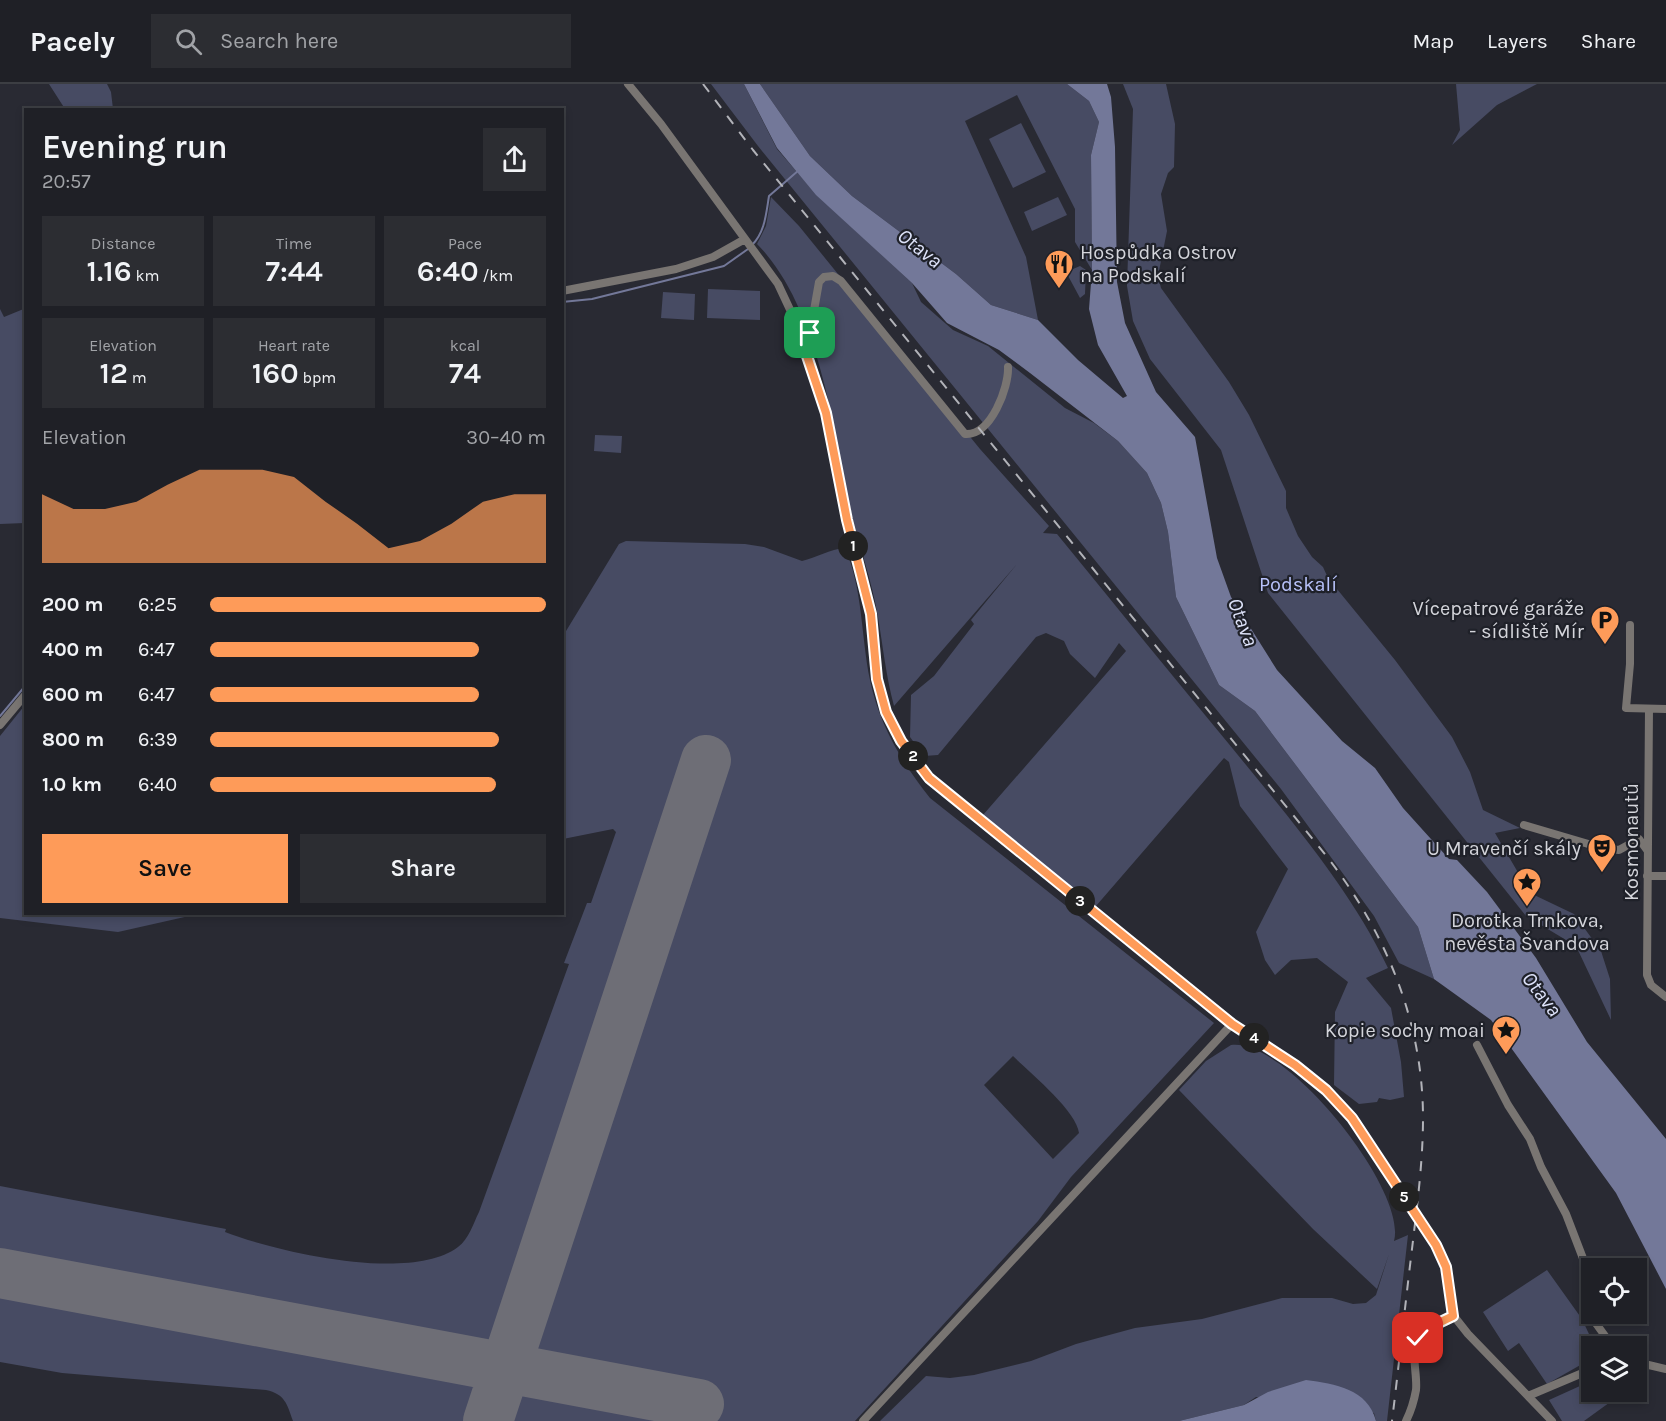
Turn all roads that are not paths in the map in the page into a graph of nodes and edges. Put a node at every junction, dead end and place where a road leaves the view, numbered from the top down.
1 (628, 84) edge
2 (745, 238) junction
3 (564, 291) edge
4 (803, 344) junction
5 (1008, 367) dead end
6 (1630, 625) dead end
7 (24, 696) edge
8 (1649, 709) junction
9 (1666, 709) edge
10 (0, 725) edge
11 (1524, 825) dead end
12 (1647, 851) junction
13 (1647, 876) junction
14 (1666, 876) edge
15 (1666, 997) edge
16 (1232, 1024) junction
17 (1477, 1045) dead end
18 (1453, 1316) junction
19 (1605, 1336) edge
20 (1647, 1365) edge
21 (1666, 1369) edge
22 (1581, 1374) edge
23 (1528, 1396) junction
24 (863, 1421) edge
25 (1406, 1421) edge
26 (1552, 1421) edge

1 - 2 street
2 - 3 street
2 - 4 street
4 - 5 street
4 - 16 street
6 - 8 street
7 - 10 street
8 - 9 street
8 - 12 street, Kosmonautů
11 - 12 street
12 - 13 street, Kosmonautů
13 - 14 street
13 - 15 street, Kosmonautů
16 - 18 street
16 - 24 street
17 - 19 street
18 - 23 street
18 - 25 street
20 - 21 street
22 - 23 street
23 - 26 street

